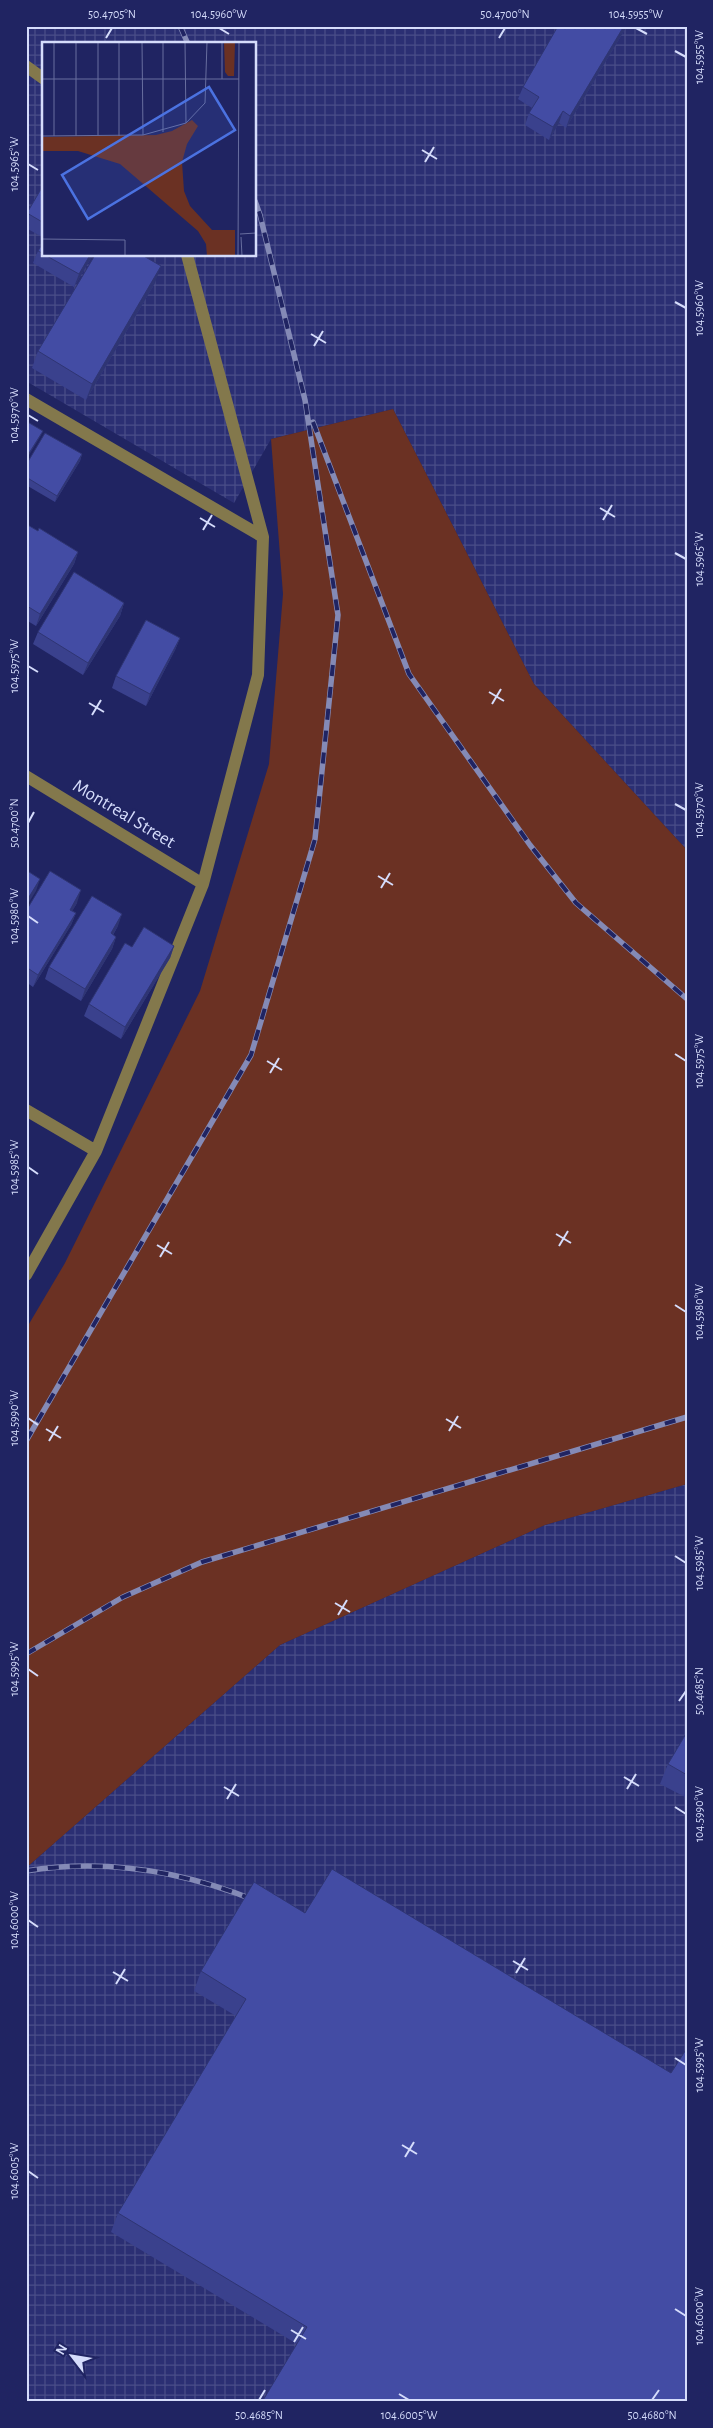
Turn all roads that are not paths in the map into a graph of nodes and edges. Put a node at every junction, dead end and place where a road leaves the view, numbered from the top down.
1 (26, 66) edge
2 (42, 78) edge
3 (187, 256) edge
4 (26, 399) edge
5 (263, 537) junction
6 (26, 776) edge
7 (203, 884) junction
8 (26, 1110) edge
9 (96, 1151) junction
10 (26, 1275) edge

1 - 2 street
3 - 5 street
4 - 5 street
5 - 7 street
6 - 7 street, Montreal Street
7 - 9 street
8 - 9 street
9 - 10 street

